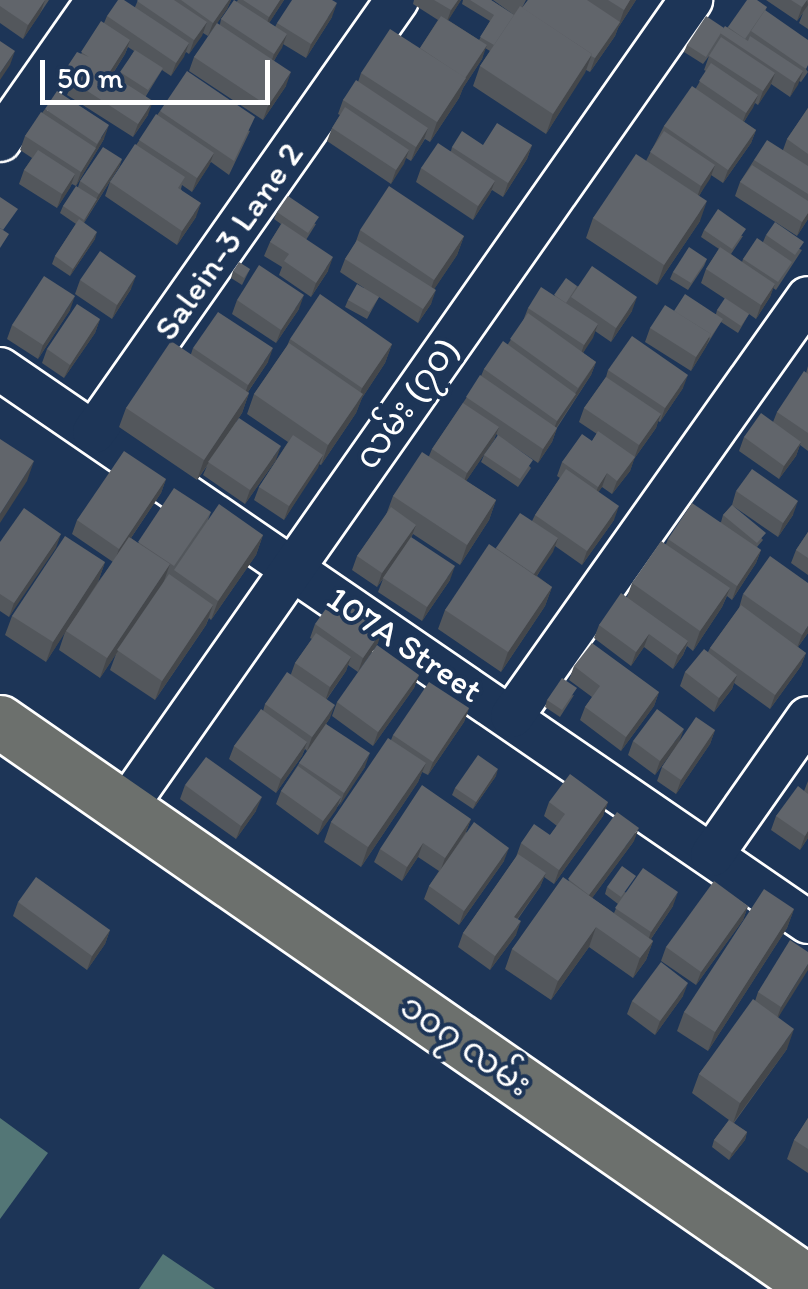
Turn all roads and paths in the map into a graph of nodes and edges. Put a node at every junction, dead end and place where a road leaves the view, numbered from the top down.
1 (98, 0) edge
2 (396, 0) edge
3 (691, 0) edge
4 (0, 140) edge
5 (808, 298) edge
6 (0, 369) edge
7 (94, 432) junction
8 (290, 566) junction
9 (512, 716) junction
10 (808, 718) edge
11 (0, 722) edge
12 (125, 808) junction
13 (712, 855) junction
14 (808, 922) edge
15 (808, 1282) edge

1 - 4 street
2 - 7 street, Salein-3 Lane 2
3 - 8 street, လမ်း (၇၀)
5 - 9 street
6 - 7 street, 107A Street
7 - 8 street, 107A Street
8 - 9 street, 107A Street
8 - 12 street, လမ်း (၇၀)
9 - 13 street, 107A Street
10 - 13 street
11 - 12 main road, ၁၀၇ လမ်း
12 - 15 main road, ၁၀၇ လမ်း
13 - 14 street, 107A Street

